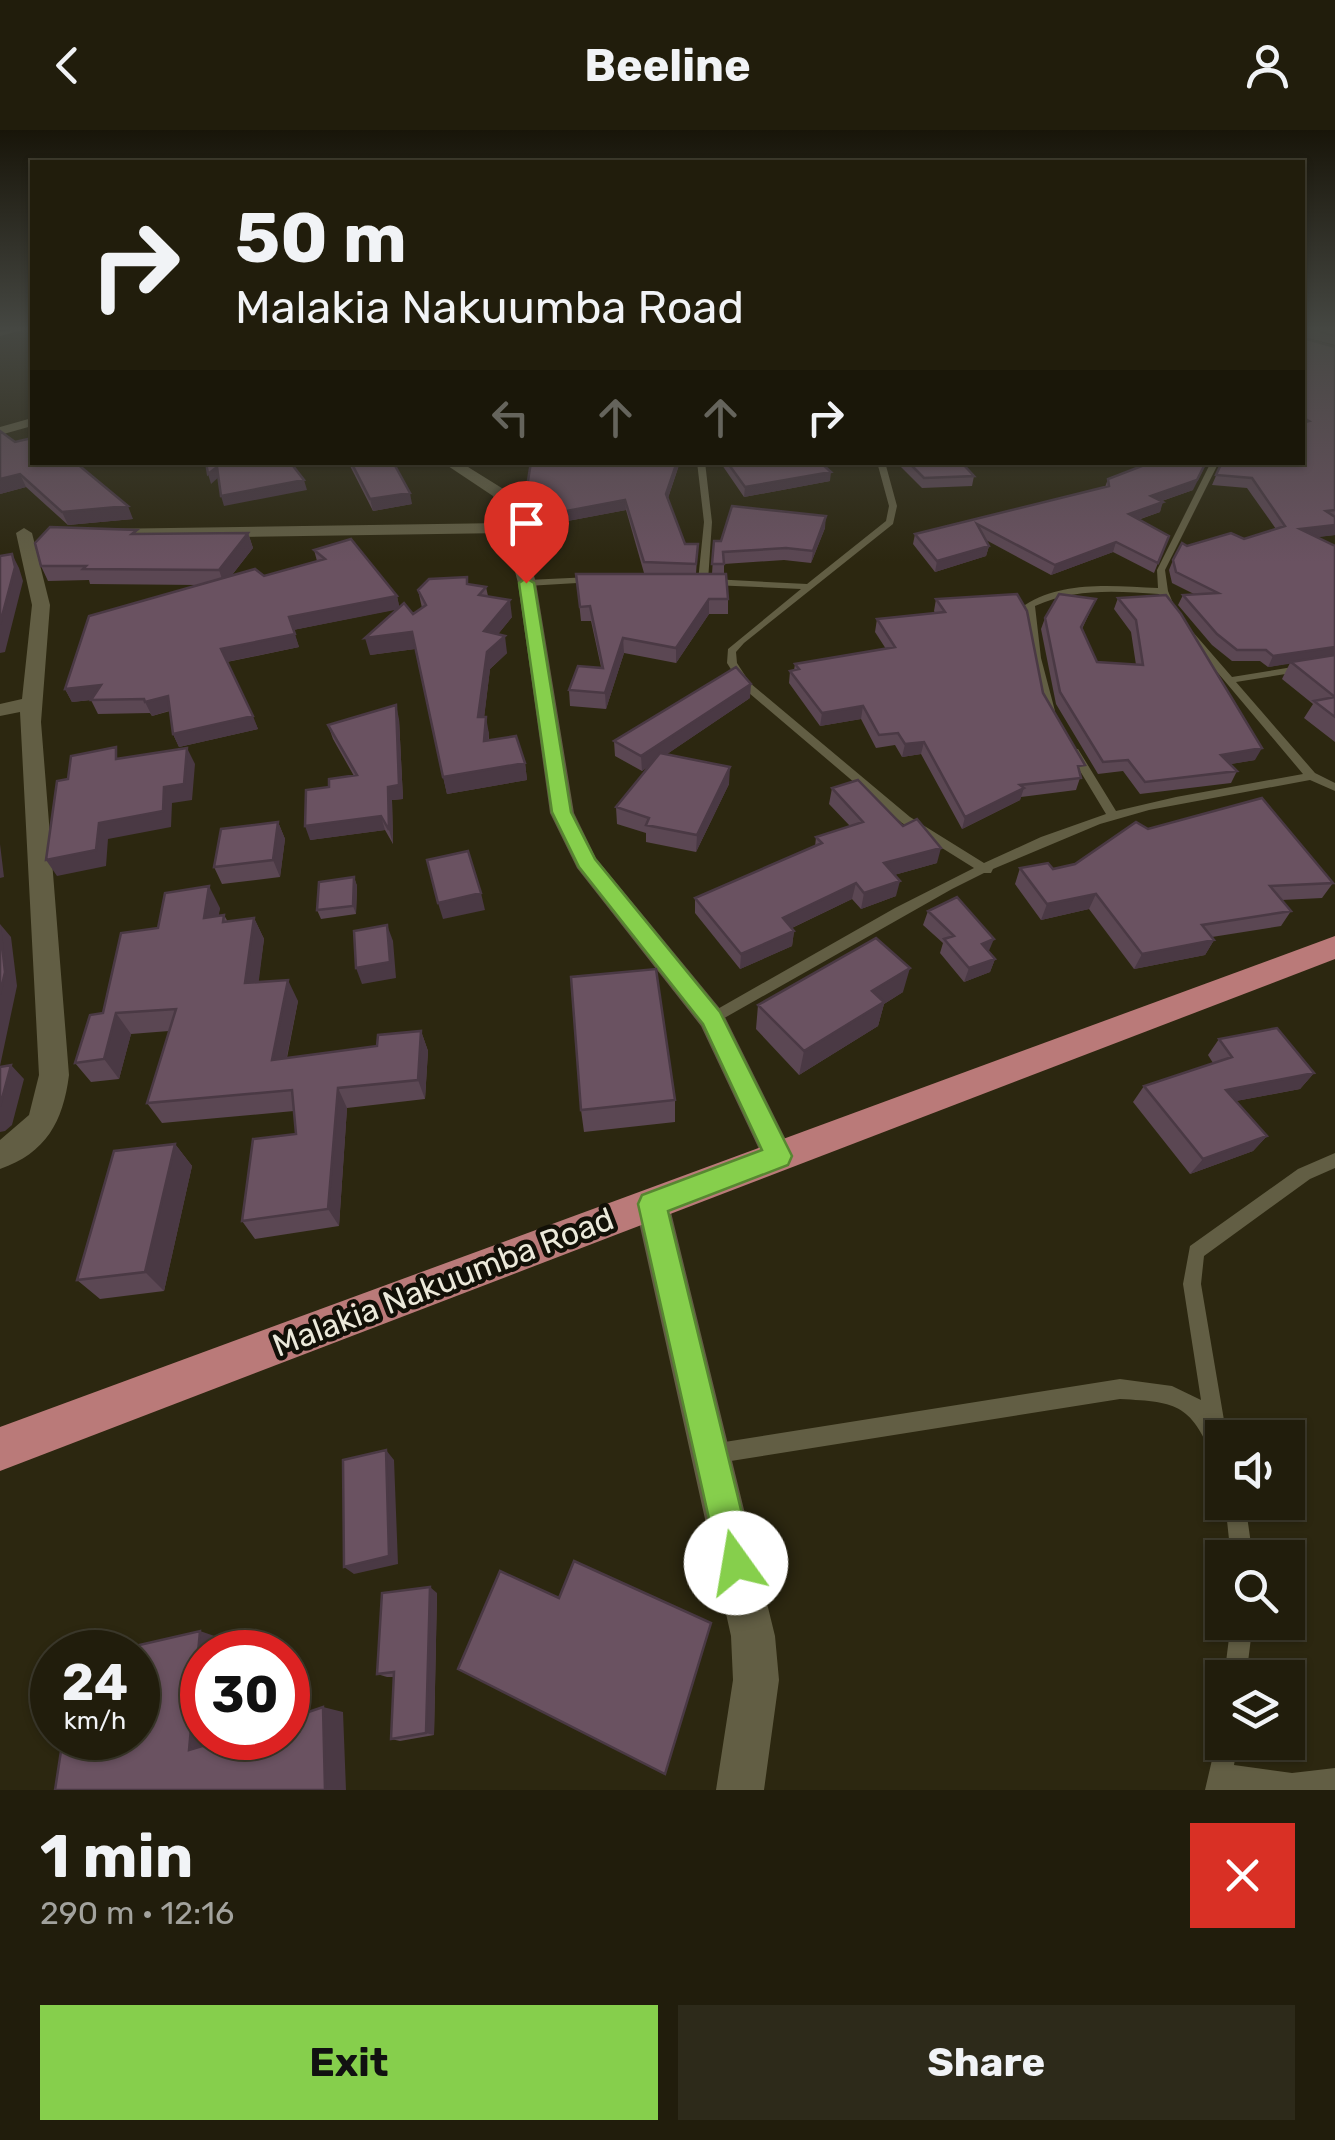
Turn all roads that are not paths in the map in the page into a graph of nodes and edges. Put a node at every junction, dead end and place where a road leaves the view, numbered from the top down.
1 (30, 423) edge
2 (0, 431) edge
3 (454, 465) edge
4 (701, 465) edge
5 (881, 465) edge
6 (1210, 465) edge
7 (514, 528) junction
8 (21, 532) edge
9 (83, 534) edge
10 (596, 580) edge
11 (687, 580) edge
12 (703, 581) junction
13 (526, 583) junction
14 (806, 586) junction
15 (1163, 592) junction
16 (1335, 663) edge
17 (1228, 680) junction
18 (30, 704) junction
19 (0, 710) edge
20 (1055, 718) edge
21 (1070, 744) edge
22 (1312, 776) junction
23 (1335, 787) edge
24 (1113, 816) junction
25 (987, 870) junction
26 (1335, 947) edge
27 (712, 1019) junction
28 (0, 1156) edge
29 (778, 1156) junction
30 (1335, 1160) edge
31 (652, 1204) junction
32 (1215, 1420) edge
33 (1205, 1422) edge
34 (0, 1449) edge
35 (711, 1454) junction
36 (1335, 1780) edge
37 (1220, 1782) edge
38 (740, 1790) edge

1 - 2 street
3 - 7 street
4 - 12 lane
5 - 14 lane
6 - 15 lane
7 - 9 street
7 - 13 street
8 - 18 street
10 - 13 lane
11 - 12 lane
12 - 14 lane
13 - 27 street
14 - 25 lane
15 - 17 lane
15 - 20 lane
16 - 17 lane
17 - 22 lane
18 - 19 street
18 - 28 street
21 - 24 lane
22 - 23 lane
22 - 24 lane
24 - 25 lane
25 - 27 lane
26 - 29 main road, Malakia Nakuumba Road
27 - 29 street
29 - 31 main road, Malakia Nakuumba Road
30 - 32 lane
31 - 34 main road, Malakia Nakuumba Road
31 - 35 street
33 - 35 lane
35 - 38 street
36 - 37 lane

